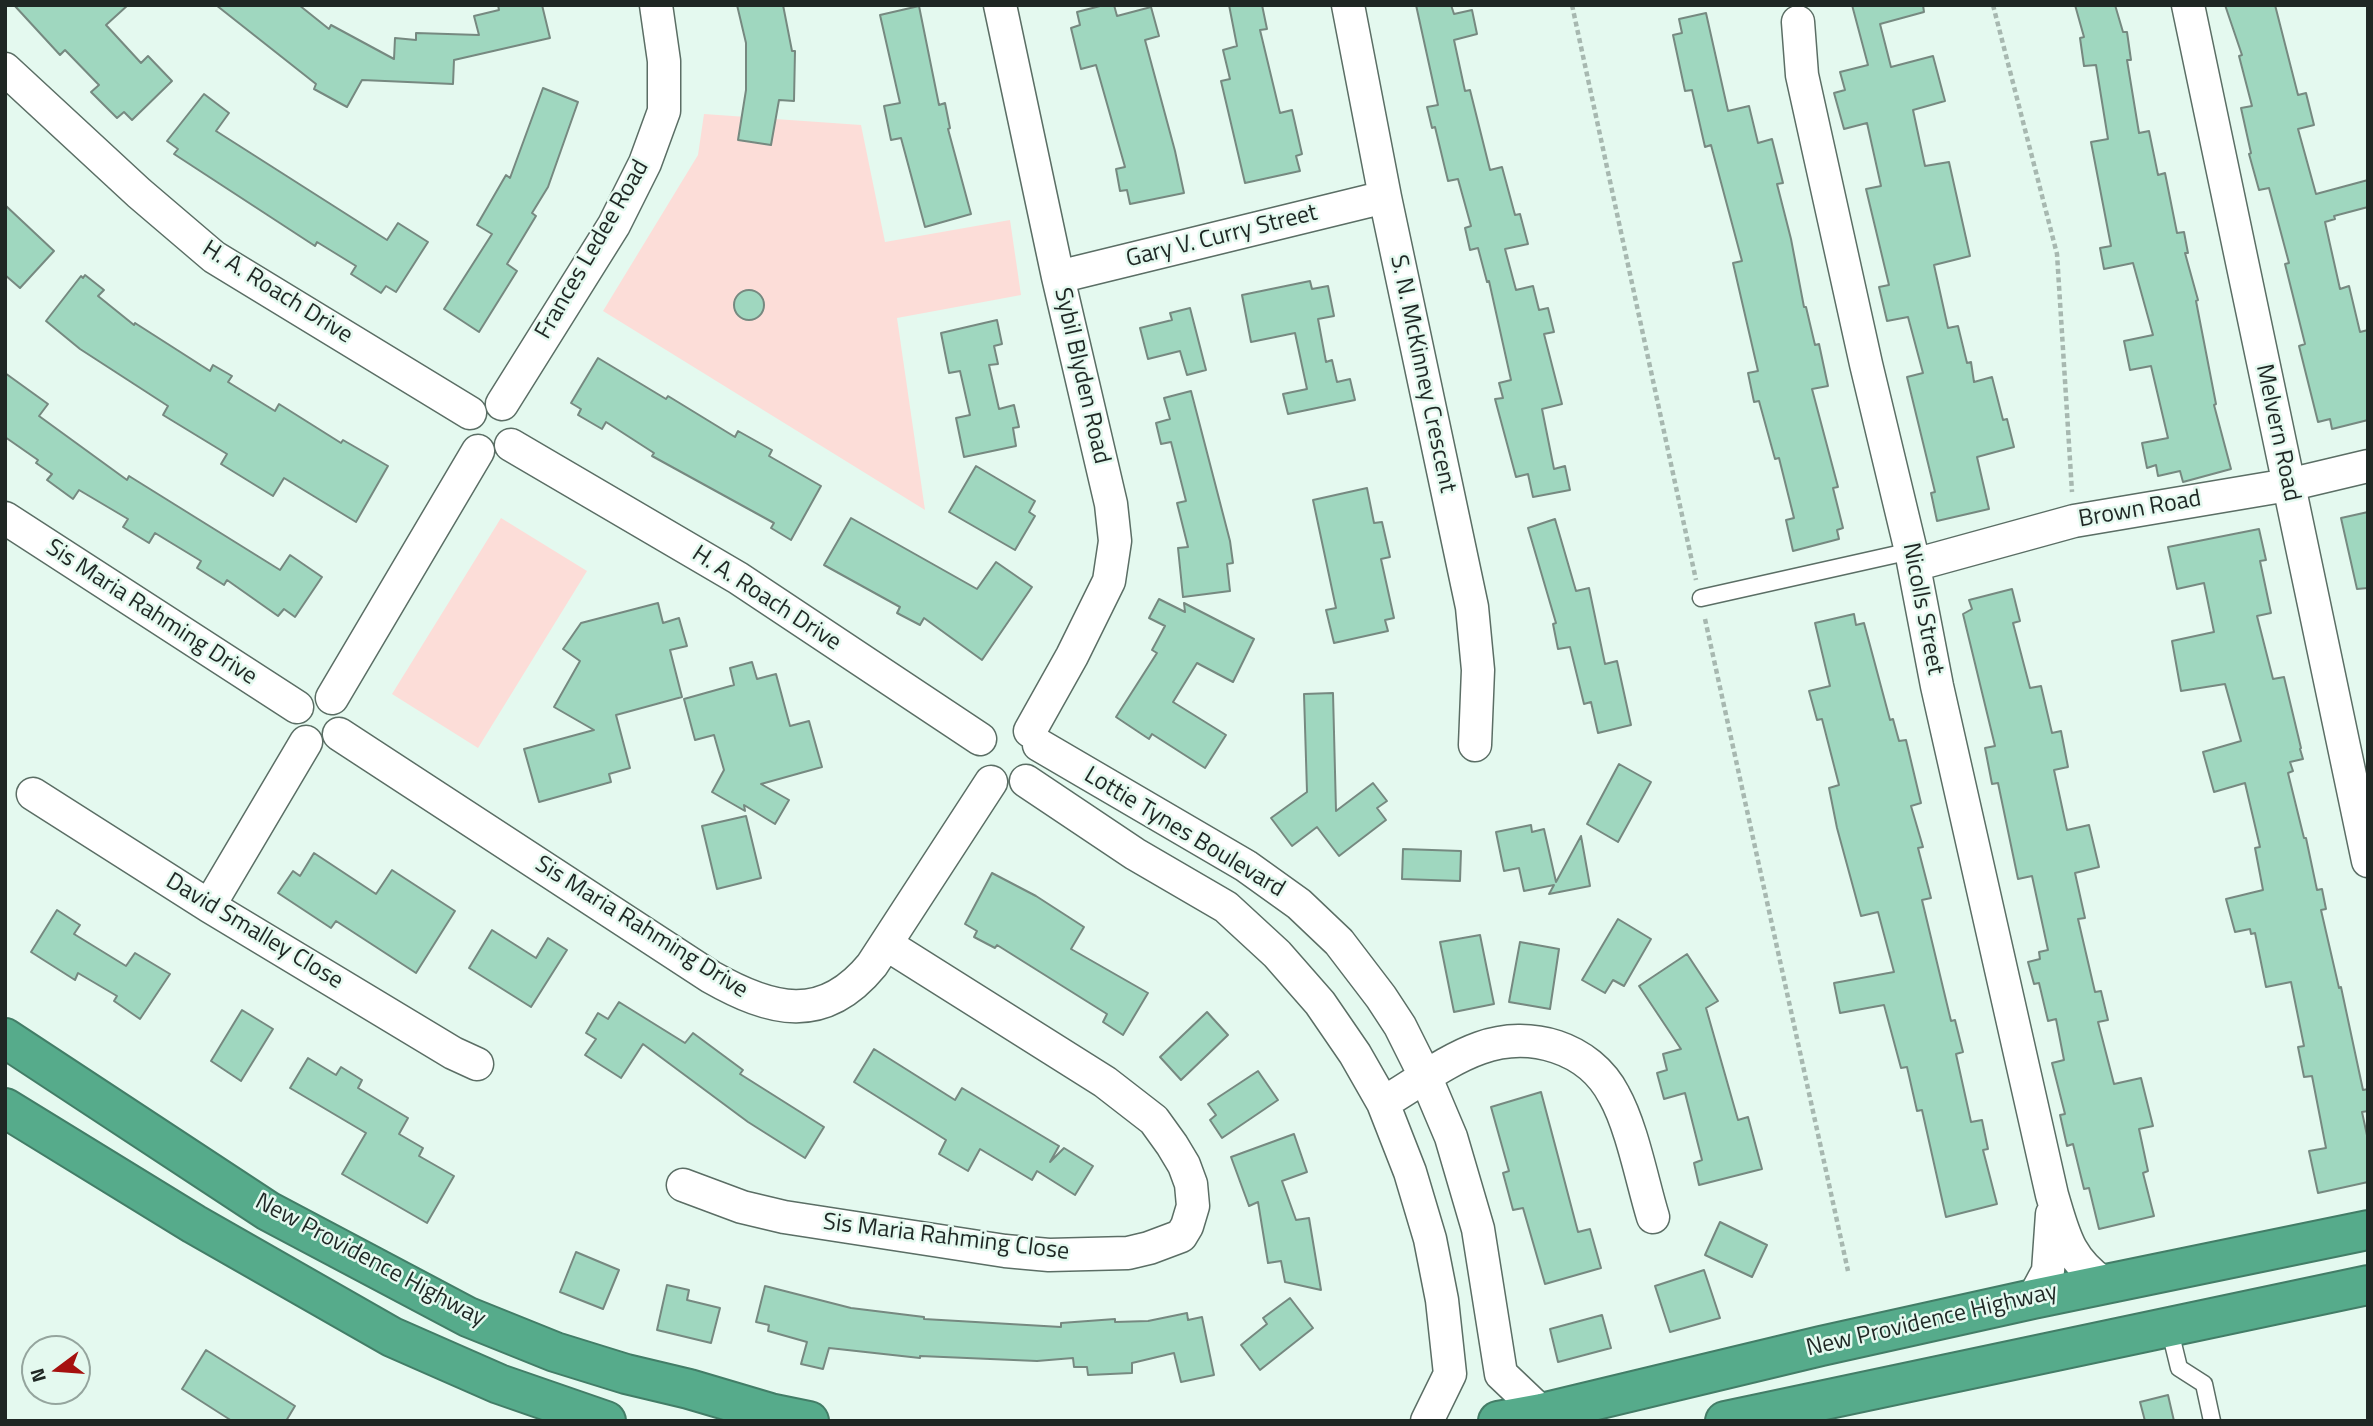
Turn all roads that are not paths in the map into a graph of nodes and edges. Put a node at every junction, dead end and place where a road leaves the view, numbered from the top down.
1 (656, 5) edge
2 (1000, 5) edge
3 (1348, 5) edge
4 (2188, 5) edge
5 (1798, 22) dead end
6 (5, 69) edge
7 (1385, 197) junction
8 (1058, 277) junction
9 (502, 404) junction
10 (470, 413) junction
11 (511, 445) junction
12 (478, 451) junction
13 (2368, 466) edge
14 (2288, 485) junction
15 (5, 518) edge
16 (1912, 558) junction
17 (1700, 598) road end
18 (332, 698) junction
19 (296, 707) junction
20 (339, 734) junction
21 (1034, 738) junction
22 (980, 739) junction
23 (306, 742) junction
24 (1475, 745) dead end
25 (1026, 781) junction
26 (991, 782) junction
27 (33, 794) dead end
28 (2368, 860) edge
29 (209, 906) junction
30 (886, 944) junction
31 (5, 1038) edge
32 (477, 1064) dead end
33 (1426, 1077) junction
34 (1382, 1103) junction
35 (5, 1108) edge
36 (683, 1185) dead end
37 (2052, 1195) junction
38 (1653, 1217) dead end
39 (2368, 1230) edge
40 (2103, 1283) junction
41 (2368, 1285) edge
42 (2033, 1299) junction
43 (2169, 1326) junction
44 (1542, 1413) junction
45 (606, 1421) edge
46 (809, 1421) edge
47 (1427, 1421) edge
48 (1498, 1421) edge
49 (1724, 1421) edge
50 (2212, 1421) edge

1 - 9 street, Frances Ledee Road
2 - 8 street, Sybil Blyden Road
3 - 7 street, S. N. McKinney Crescent
4 - 14 street, Melvern Road
5 - 16 street, Nicolls Street
6 - 10 street, H. A. Roach Drive
7 - 8 street, Gary V. Curry Street
7 - 24 street, S. N. McKinney Crescent
8 - 21 street, Sybil Blyden Road
9 - 10 street
9 - 11 street
10 - 12 street
11 - 12 street
11 - 22 street, H. A. Roach Drive
12 - 18 street
13 - 14 street, Brown Road
14 - 16 street, Brown Road
14 - 28 street, Melvern Road
15 - 19 street, Sis Maria Rahming Drive
16 - 17 lane
16 - 37 street, Nicolls Street
18 - 19 street
18 - 20 street
19 - 23 street
20 - 23 street
20 - 30 street, Sis Maria Rahming Drive
21 - 22 street
21 - 25 street
21 - 33 street, Lottie Tynes Boulevard
22 - 26 street
23 - 29 street
25 - 26 street
25 - 34 street, Lottie Tynes Boulevard
26 - 30 street, Sis Maria Rahming Drive
27 - 29 street, David Smalley Close
29 - 32 street, David Smalley Close
30 - 36 street, Sis Maria Rahming Close
31 - 46 highway, New Providence Highway
33 - 34 street
33 - 38 street
33 - 44 street, Lottie Tynes Boulevard
34 - 47 street, Lottie Tynes Boulevard
35 - 45 highway
37 - 40 street
37 - 42 street
39 - 40 highway, New Providence Highway
40 - 42 highway, New Providence Highway
41 - 43 highway
42 - 44 highway, New Providence Highway
43 - 49 highway
43 - 50 lane
44 - 48 highway, New Providence Highway

